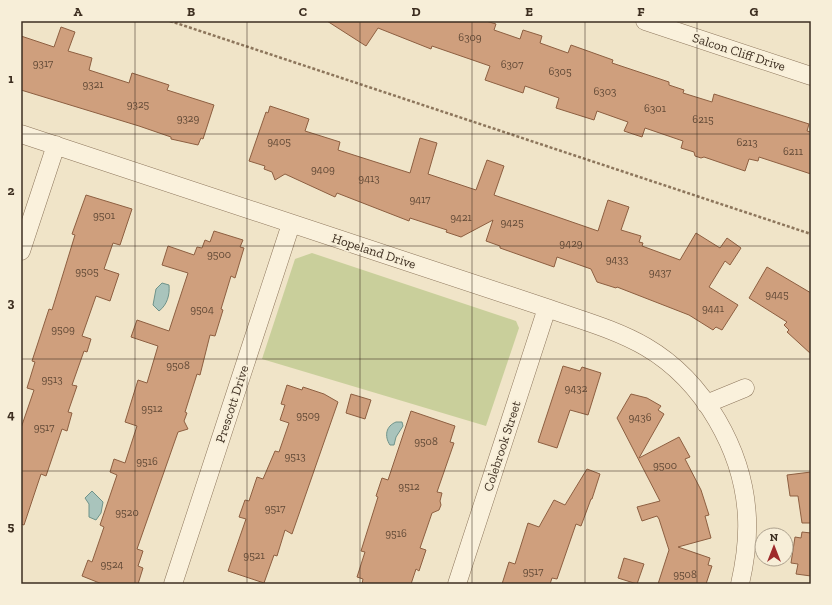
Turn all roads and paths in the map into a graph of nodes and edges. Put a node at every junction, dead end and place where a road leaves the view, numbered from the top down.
1 (170, 21) edge
2 (645, 21) edge
3 (811, 76) edge
4 (21, 134) edge
5 (56, 145) junction
6 (291, 224) junction
7 (811, 234) edge
8 (21, 251) edge
9 (547, 308) junction
10 (745, 388) dead end
11 (706, 404) junction
12 (173, 584) edge
13 (457, 584) edge
14 (740, 584) edge

1 - 7 path
2 - 3 street, Salcon Cliff Drive
4 - 5 street, Hopeland Drive
5 - 6 street, Hopeland Drive
5 - 8 street
6 - 9 street, Hopeland Drive
6 - 12 street, Prescott Drive
9 - 11 street, Hopeland Drive
9 - 13 street, Colebrook Street
10 - 11 street
11 - 14 street, Hopeland Drive

